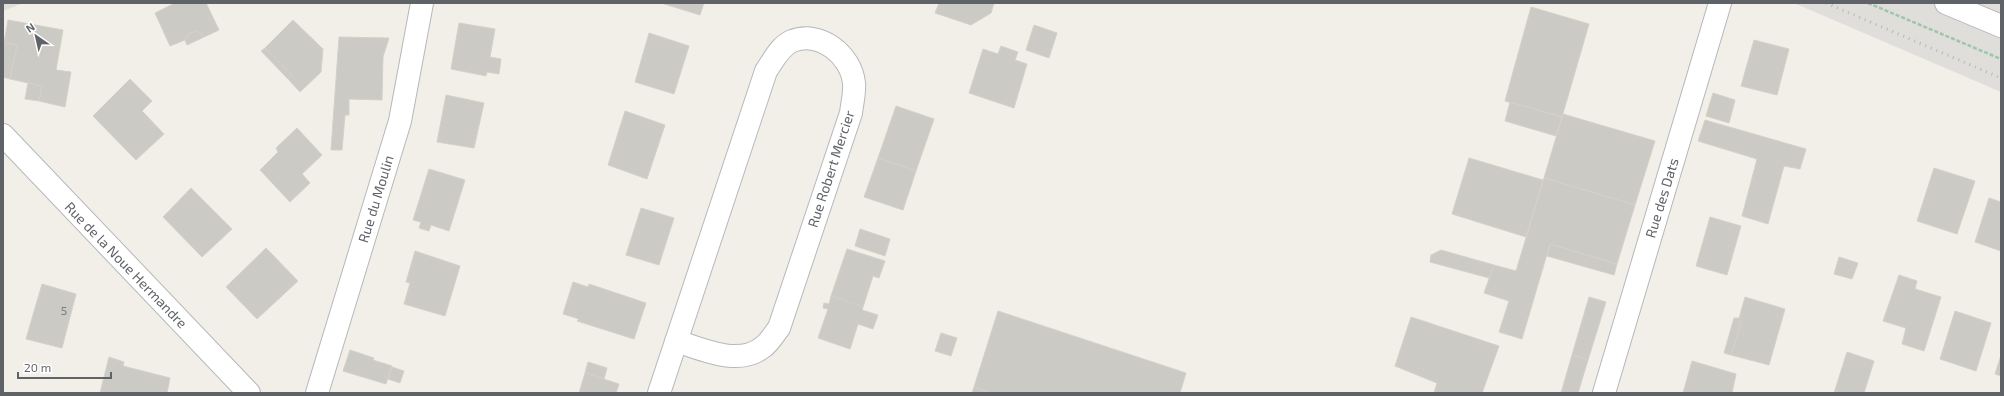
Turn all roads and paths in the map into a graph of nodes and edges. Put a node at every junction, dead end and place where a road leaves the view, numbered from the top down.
1 (422, 3) edge
2 (1720, 3) edge
3 (1868, 3) edge
4 (1946, 3) edge
5 (2001, 26) edge
6 (2001, 59) edge
7 (3, 135) edge
8 (676, 341) junction
9 (249, 393) edge
10 (317, 393) edge
11 (659, 393) edge
12 (1604, 393) edge

1 - 10 street, Rue du Moulin
2 - 12 street, Rue des Dats
3 - 6 path
4 - 5 street
7 - 9 street, Rue de la Noue Hermandre
8 - 8 street, Rue Robert Mercier
8 - 11 street, Rue Robert Mercier

